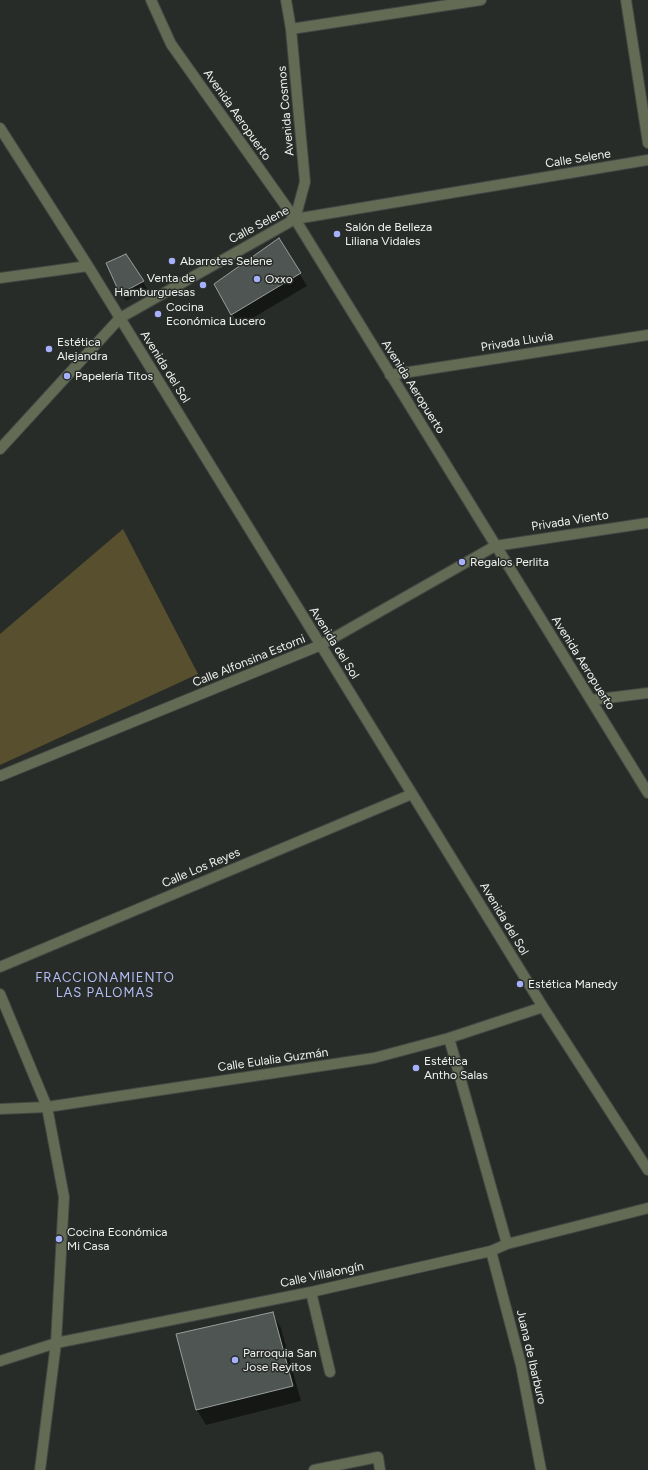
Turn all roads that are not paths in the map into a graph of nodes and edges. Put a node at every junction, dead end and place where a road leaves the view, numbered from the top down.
1 (151, 0) edge
2 (286, 0) edge
3 (481, 0) edge
4 (626, 0) edge
5 (291, 29) junction
6 (0, 128) edge
7 (648, 143) edge
8 (648, 160) edge
9 (295, 219) junction
10 (88, 266) junction
11 (0, 278) edge
12 (120, 318) junction
13 (648, 335) edge
14 (390, 375) junction
15 (0, 449) edge
16 (648, 523) edge
17 (496, 546) junction
18 (321, 645) junction
19 (648, 693) edge
20 (591, 700) junction
21 (0, 776) edge
22 (648, 793) edge
23 (412, 794) junction
24 (0, 967) edge
25 (0, 994) edge
26 (543, 1007) junction
27 (449, 1038) junction
28 (47, 1107) junction
29 (0, 1109) edge
30 (648, 1170) edge
31 (648, 1208) edge
32 (507, 1244) junction
33 (491, 1250) junction
34 (311, 1292) junction
35 (56, 1343) junction
36 (0, 1360) edge
37 (330, 1372) dead end
38 (40, 1470) edge
39 (314, 1470) edge
40 (380, 1470) edge
41 (540, 1470) edge

1 - 9 street, Avenida Aeropuerto
2 - 5 street, Avenida Cosmos
3 - 5 street
4 - 7 street
5 - 9 street, Avenida Cosmos
6 - 10 street, Avenida del Sol
8 - 9 street, Calle Selene
9 - 12 street, Calle Selene
9 - 14 street, Avenida Aeropuerto
10 - 11 street
10 - 12 street, Avenida del Sol
12 - 15 street, Calle Selene
12 - 18 street, Avenida del Sol
13 - 14 street, Privada Lluvia
14 - 17 street, Avenida Aeropuerto
16 - 17 street, Privada Viento
17 - 18 street, Calle Alfonsina Estorni
17 - 20 street, Avenida Aeropuerto
18 - 21 street, Calle Alfonsina Estorni
18 - 23 street, Avenida del Sol
19 - 20 street
20 - 22 street, Avenida Aeropuerto
23 - 24 street, Calle Los Reyes
23 - 26 street, Avenida del Sol
25 - 28 street
26 - 27 street, Calle Eulalia Guzmán
26 - 30 street, Avenida del Sol
27 - 28 street, Calle Eulalia Guzmán
27 - 32 street
28 - 29 street, Calle Eulalia Guzmán
28 - 35 street
31 - 32 street, Calle Villalongín
32 - 33 street, Calle Villalongín
33 - 34 street, Calle Villalongín
33 - 41 street, Juana de Ibarburo
34 - 35 street, Calle Villalongín
34 - 37 street
35 - 36 street, Calle Villalongín
35 - 38 street
39 - 40 street

